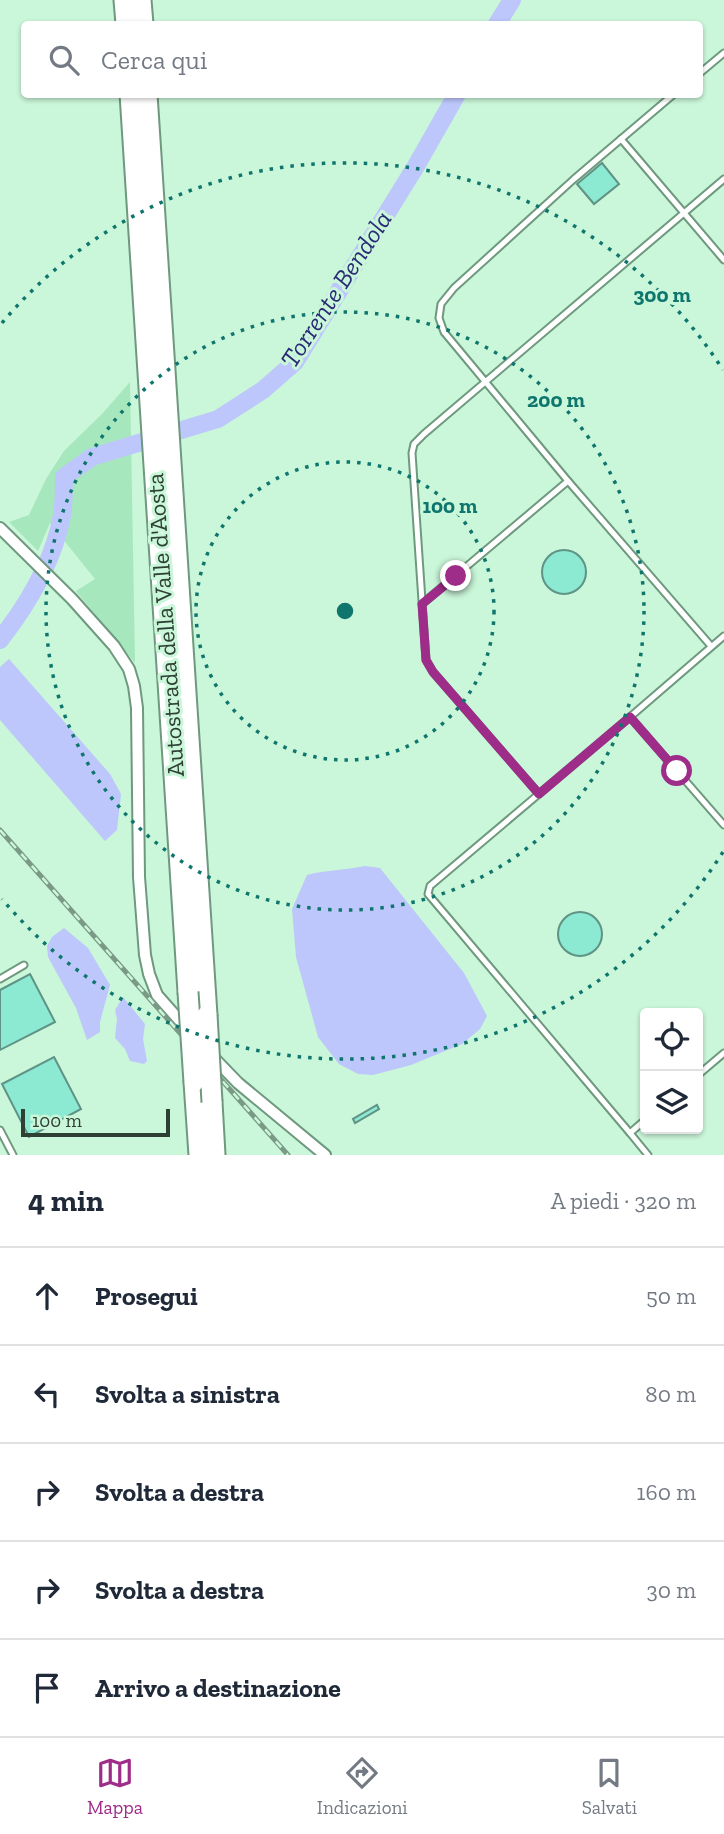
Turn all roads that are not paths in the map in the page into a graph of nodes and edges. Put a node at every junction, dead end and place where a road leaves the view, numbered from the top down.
1 (124, 0) edge
2 (141, 0) edge
3 (126, 21) edge
4 (143, 21) edge
5 (724, 52) edge
6 (703, 70) edge
7 (130, 98) edge
8 (147, 98) edge
9 (669, 98) edge
10 (621, 139) junction
11 (724, 179) edge
12 (684, 213) junction
13 (724, 260) edge
14 (157, 376) junction
15 (484, 382) junction
16 (161, 437) junction
17 (568, 481) junction
18 (0, 528) edge
19 (422, 604) junction
20 (724, 636) edge
21 (711, 646) junction
22 (630, 717) junction
23 (539, 794) junction
24 (724, 825) edge
25 (24, 965) dead end
26 (0, 979) edge
27 (724, 1053) edge
28 (703, 1071) edge
29 (640, 1124) edge
30 (0, 1130) edge
31 (630, 1133) junction
32 (13, 1155) edge
33 (199, 1155) edge
34 (215, 1155) edge
35 (325, 1155) edge
36 (649, 1155) edge

1 - 3 highway
2 - 4 highway
5 - 6 lane
7 - 14 highway, Autostrada della Valle d'Aosta
8 - 14 highway, Autostrada della Valle d'Aosta
9 - 10 lane
10 - 12 lane
10 - 15 lane
11 - 12 lane
12 - 13 lane
12 - 15 lane
14 - 16 highway, Autostrada della Valle d'Aosta
15 - 17 lane
15 - 19 lane
16 - 33 highway, Autostrada della Valle d'Aosta, bridge
16 - 34 highway, Autostrada della Valle d'Aosta, bridge
17 - 19 lane
17 - 21 lane
18 - 35 street
19 - 23 lane
20 - 21 lane
21 - 22 lane
22 - 23 lane
22 - 24 lane
23 - 31 lane
25 - 26 lane
27 - 28 lane
29 - 31 lane
30 - 32 lane
31 - 36 lane

